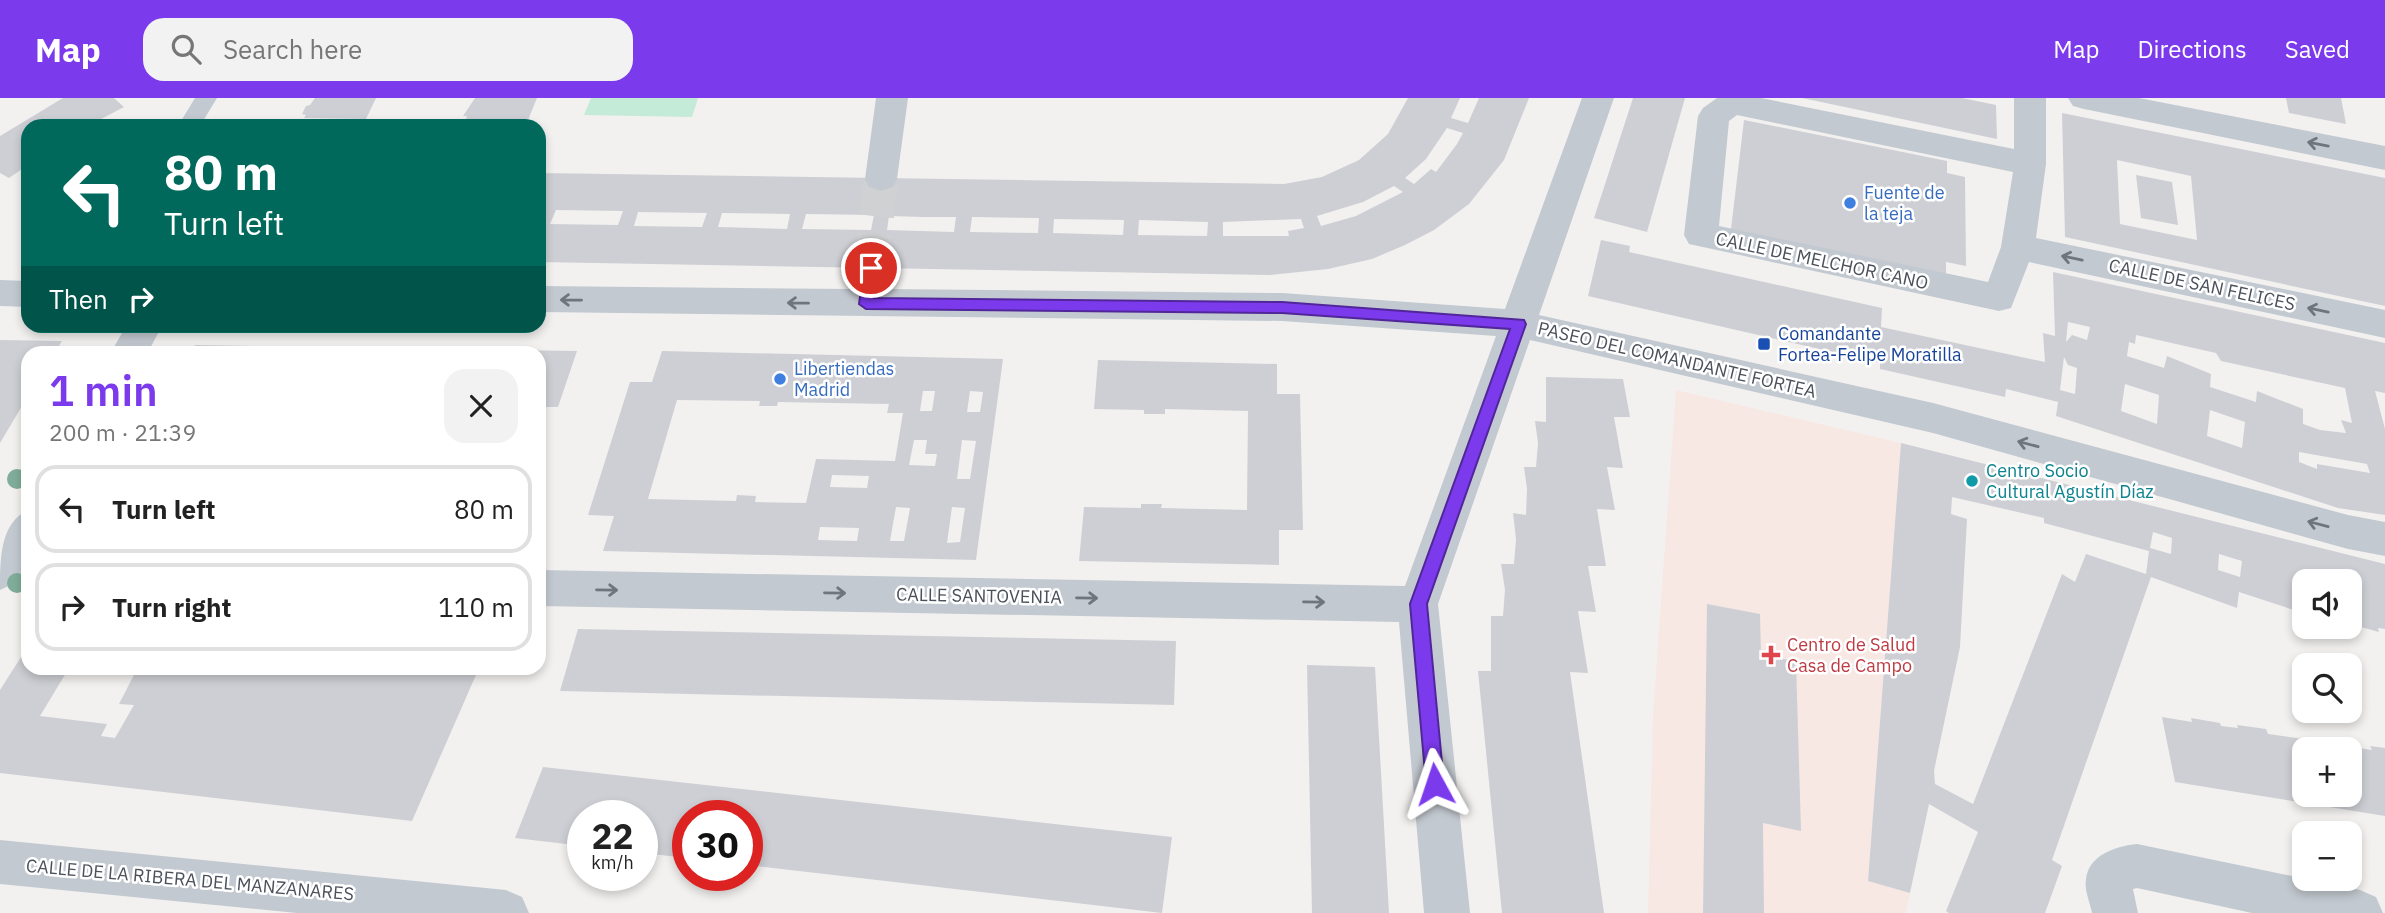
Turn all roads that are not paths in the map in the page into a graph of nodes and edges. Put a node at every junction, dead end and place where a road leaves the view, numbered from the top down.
1 (206, 98) edge
2 (892, 98) edge
3 (1598, 98) edge
4 (2030, 98) edge
5 (2084, 98) edge
6 (193, 119) edge
7 (2385, 158) edge
8 (2030, 164) junction
9 (881, 179) tunnel mouth
10 (2018, 247) junction
11 (871, 268) tunnel mouth
12 (0, 293) edge
13 (21, 294) edge
14 (546, 299) edge
15 (866, 304) junction
16 (1519, 324) junction
17 (2385, 324) edge
18 (21, 539) edge
19 (2385, 539) edge
20 (0, 572) edge
21 (546, 588) edge
22 (1419, 604) junction
23 (0, 862) edge
24 (506, 913) edge
25 (1447, 913) edge
26 (2115, 913) edge
27 (2360, 913) edge

1 - 6 lane
2 - 9 street
3 - 16 street
4 - 8 street, CALLE DE MELCHOR CANO
7 -> 5 street
8 - 10 street, CALLE DE MELCHOR CANO
8 - 10 street, CALLE DE MELCHOR CANO
17 -> 10 street, CALLE DE SAN FELICES
11 - 15 street
12 - 13 street
15 -> 14 street, PASEO DEL COMANDANTE FORTEA
15 - 16 street, PASEO DEL COMANDANTE FORTEA
19 -> 16 street, PASEO DEL COMANDANTE FORTEA
16 - 22 street
18 - 20 street
21 -> 22 street, CALLE SANTOVENIA
22 - 25 street
23 - 24 street, CALLE DE LA RIBERA DEL MANZANARES
26 - 27 street

